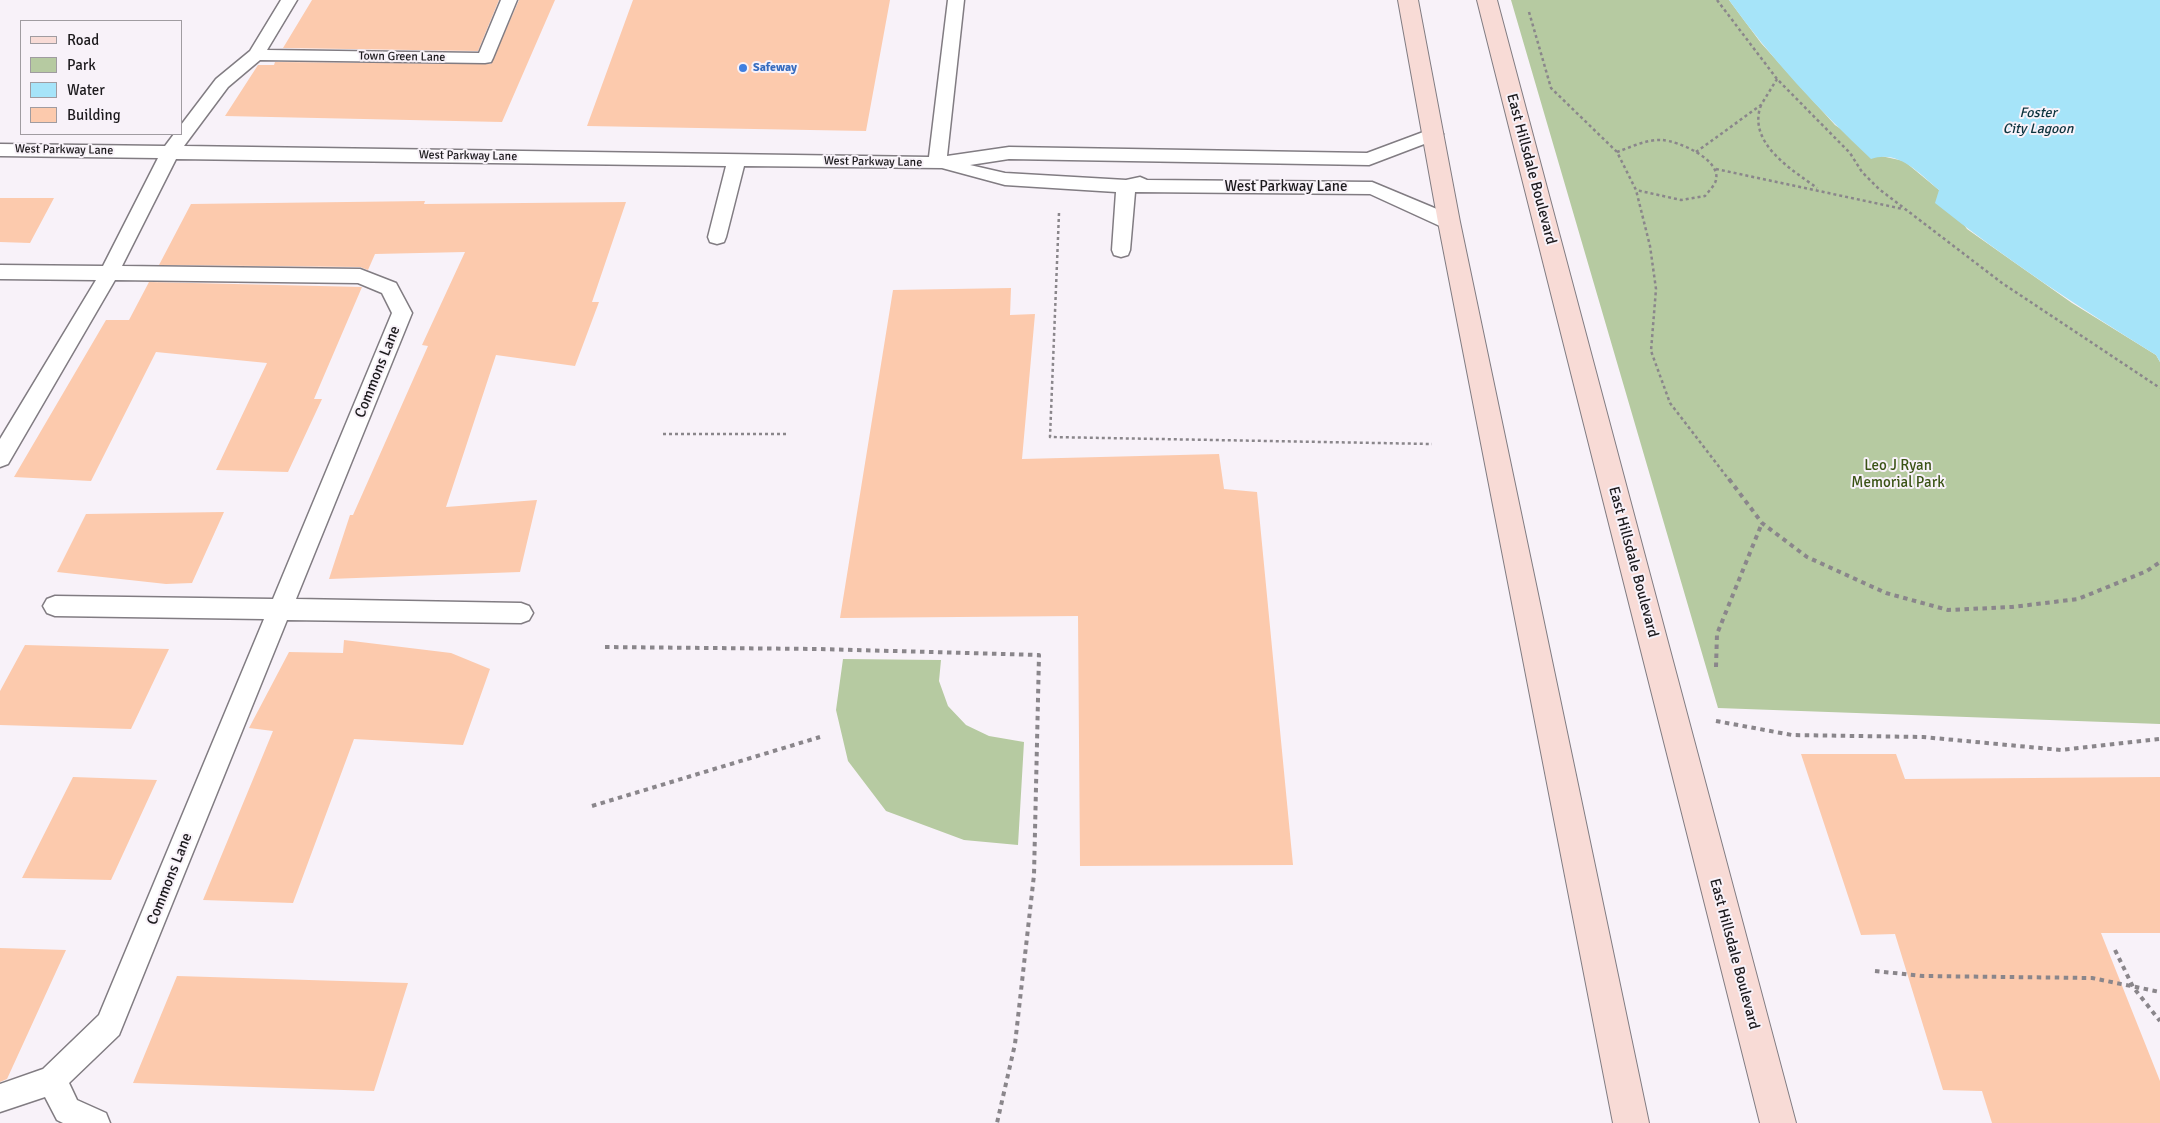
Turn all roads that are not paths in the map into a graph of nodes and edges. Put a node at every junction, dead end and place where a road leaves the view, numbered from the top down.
1 (289, 0) edge
2 (509, 0) edge
3 (956, 0) edge
4 (1408, 0) edge
5 (1487, 0) edge
6 (256, 55) junction
7 (1434, 134) junction
8 (0, 150) edge
9 (170, 152) junction
10 (1272, 157) junction
11 (737, 160) junction
12 (937, 162) junction
13 (1126, 186) junction
14 (1449, 222) junction
15 (717, 237) dead end
16 (1121, 250) dead end
17 (0, 272) edge
18 (109, 274) junction
19 (0, 458) edge
20 (55, 606) dead end
21 (281, 608) junction
22 (520, 613) dead end
23 (52, 1080) junction
24 (0, 1098) edge
25 (96, 1123) edge
26 (1631, 1123) edge
27 (1778, 1123) edge

1 - 6 lane
2 - 6 lane, Town Green Lane
3 - 12 lane
4 - 7 main road
5 - 27 main road, East Hillsdale Boulevard
6 - 9 lane
7 - 10 lane, West Parkway Lane
7 - 14 main road
8 - 9 lane, West Parkway Lane
9 - 11 lane, West Parkway Lane
9 - 18 lane
10 - 12 lane, West Parkway Lane
10 - 13 lane
11 - 12 lane, West Parkway Lane
11 - 15 lane
12 - 13 lane, West Parkway Lane
13 - 14 lane, West Parkway Lane
13 - 16 lane
14 - 26 main road
17 - 18 lane, Commons Lane
18 - 19 lane
18 - 21 lane, Commons Lane
20 - 21 lane
21 - 22 lane
21 - 23 lane, Commons Lane
23 - 24 lane, Commons Lane
23 - 25 lane

